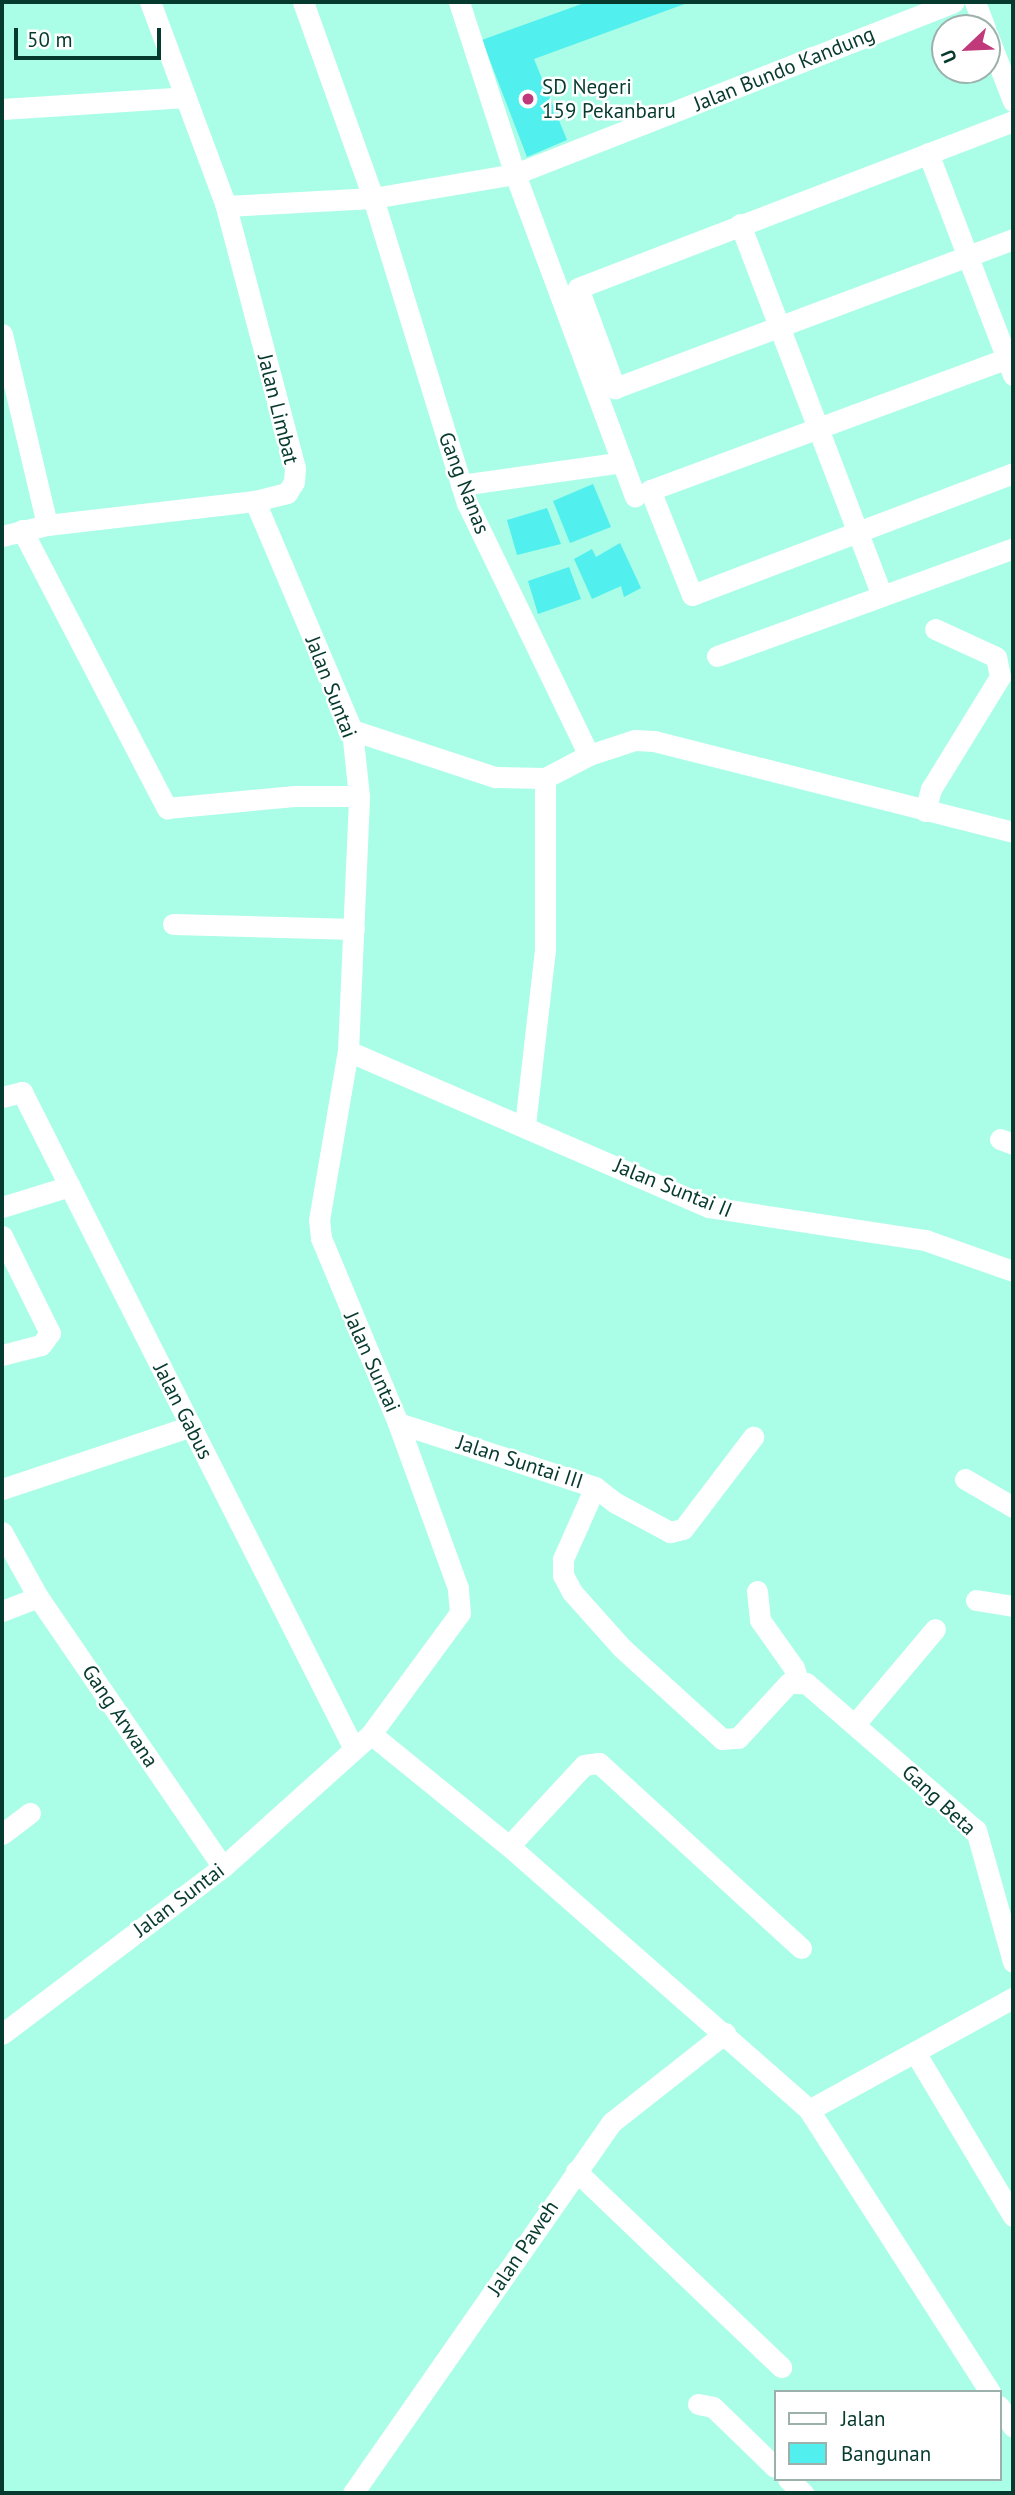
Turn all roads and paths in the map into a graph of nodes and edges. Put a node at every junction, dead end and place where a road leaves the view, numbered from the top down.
1 (150, 2) edge
2 (303, 2) edge
3 (459, 2) edge
4 (953, 2) edge
5 (1001, 70) edge
6 (186, 97) junction
7 (1013, 101) edge
8 (2, 109) edge
9 (1013, 121) edge
10 (928, 153) junction
11 (515, 174) junction
12 (373, 198) junction
13 (226, 206) junction
14 (740, 224) junction
15 (1013, 239) edge
16 (966, 256) junction
17 (778, 326) junction
18 (2, 334) edge
19 (1011, 363) edge
20 (816, 427) junction
21 (622, 462) junction
22 (1013, 473) edge
23 (461, 485) junction
24 (635, 496) dead end
25 (255, 501) junction
26 (47, 525) junction
27 (12, 533) edge
28 (858, 534) junction
29 (1013, 548) edge
30 (882, 595) junction
31 (935, 629) dead end
32 (717, 656) dead end
33 (352, 730) junction
34 (589, 755) junction
35 (545, 778) junction
36 (359, 796) junction
37 (925, 811) junction
38 (1013, 832) edge
39 (173, 924) dead end
40 (354, 929) junction
41 (348, 1051) junction
42 (2, 1097) edge
43 (525, 1125) junction
44 (70, 1186) junction
45 (2, 1206) edge
46 (2, 1236) edge
47 (1013, 1271) edge
48 (2, 1355) edge
49 (398, 1423) junction
50 (191, 1426) junction
51 (753, 1437) dead end
52 (965, 1479) dead end
53 (594, 1487) junction
54 (2, 1489) edge
55 (1013, 1507) edge
56 (2, 1532) edge
57 (757, 1591) dead end
58 (38, 1597) junction
59 (976, 1600) dead end
60 (1013, 1606) edge
61 (2, 1611) edge
62 (935, 1629) dead end
63 (799, 1683) junction
64 (855, 1724) junction
65 (371, 1734) junction
66 (354, 1749) junction
67 (30, 1813) dead end
68 (2, 1834) edge
69 (509, 1846) junction
70 (223, 1867) junction
71 (801, 1948) dead end
72 (1013, 1962) edge
73 (1013, 1998) edge
74 (724, 2033) junction
75 (2, 2034) edge
76 (916, 2054) junction
77 (809, 2110) junction
78 (576, 2171) junction
79 (1013, 2216) edge
80 (781, 2367) dead end
81 (989, 2390) edge
82 (698, 2404) dead end
83 (1001, 2409) edge
84 (1013, 2427) edge
85 (774, 2466) edge
86 (790, 2481) edge
87 (353, 2493) edge
88 (803, 2493) edge

1 - 6 street
2 - 12 street, Gang Nanas
3 - 11 street
4 - 11 street, Jalan Bundo Kandung
5 - 7 street
6 - 8 street
6 - 13 street
9 - 10 street
10 - 14 street
10 - 16 street
11 - 12 street, Jalan Bundo Kandung
11 - 21 street
12 - 13 street, Jalan Bundo Kandung
12 - 23 street, Gang Nanas
13 - 25 street, Jalan Limbat
14 - 17 street
14 - 17 street
15 - 16 street
16 - 17 street
16 - 19 street
17 - 20 street
18 - 26 street
19 - 20 street
20 - 28 street
20 - 28 street
21 - 23 street
21 - 24 street
22 - 28 street
23 - 34 street, Gang Nanas
25 - 26 street, Jalan Limbat
25 - 33 street, Jalan Suntai
26 - 27 street, Jalan Limbat
27 - 36 street
28 - 30 street
29 - 30 street
30 - 32 street
31 - 37 street
33 - 35 street
33 - 36 street, Jalan Suntai
34 - 35 street
34 - 37 street
35 - 43 street
36 - 40 street, Jalan Suntai
37 - 38 street
39 - 40 street
40 - 41 street, Jalan Suntai
41 - 43 street, Jalan Suntai II
41 - 49 street, Jalan Suntai
42 - 44 street, Jalan Gabus
43 - 47 street, Jalan Suntai II
44 - 45 street
44 - 50 street, Jalan Gabus
46 - 48 street
49 - 53 street, Jalan Suntai III
49 - 65 street, Jalan Suntai
50 - 54 street
50 - 66 street, Jalan Gabus
51 - 53 street, Jalan Suntai III
52 - 55 street
53 - 63 street
56 - 58 street, Gang Arwana
57 - 63 street
58 - 61 street
58 - 70 street, Gang Arwana
59 - 60 street
62 - 64 street
63 - 64 street, Gang Beta
64 - 72 street, Gang Beta
65 - 66 street, Jalan Suntai
65 - 69 street
66 - 70 street, Jalan Suntai
67 - 68 street
69 - 71 street
69 - 74 street
70 - 75 street, Jalan Suntai
73 - 76 street
74 - 77 street
74 - 78 street, Jalan Paweh
76 - 77 street
76 - 79 street
77 - 81 street
78 - 80 street
78 - 87 street, Jalan Paweh
82 - 85 street
83 - 84 street
86 - 88 street

